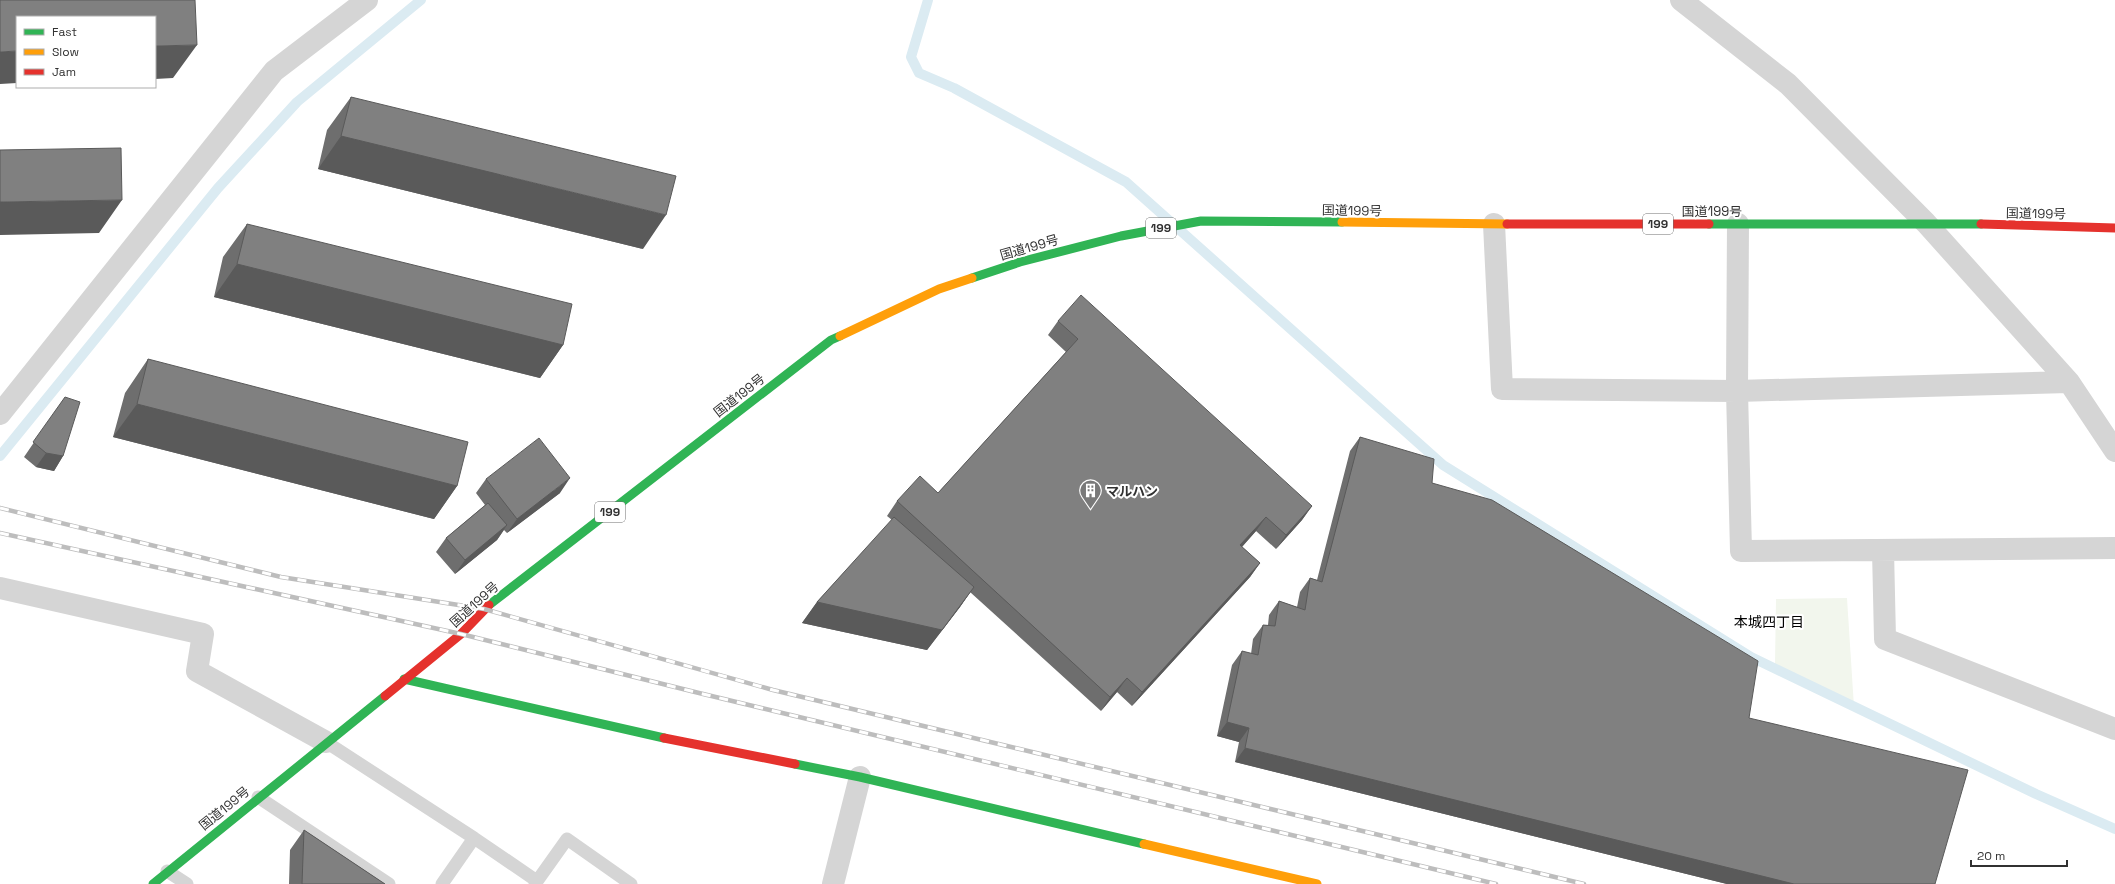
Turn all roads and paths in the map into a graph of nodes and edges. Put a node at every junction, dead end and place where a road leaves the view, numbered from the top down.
1 (368, 0) edge
2 (1681, 0) edge
3 (1926, 223) junction
4 (1494, 224) junction
5 (1738, 224) junction
6 (2115, 228) edge
7 (2069, 382) junction
8 (1737, 391) junction
9 (0, 414) edge
10 (2115, 450) edge
11 (2115, 548) edge
12 (1883, 550) junction
13 (0, 588) edge
14 (404, 679) junction
15 (2115, 729) edge
16 (326, 742) junction
17 (860, 777) junction
18 (258, 797) junction
19 (474, 838) junction
20 (167, 871) junction
21 (1272, 879) edge
22 (536, 883) edge
23 (153, 884) edge
24 (187, 884) edge
25 (389, 884) edge
26 (442, 884) edge
27 (631, 884) edge
28 (832, 884) edge
29 (1317, 884) edge

1 - 9 street
2 - 3 street
3 - 5 main road, 国道199号 / 199
3 - 6 main road, 国道199号 / 199
3 - 7 street
4 - 5 main road, 国道199号 / 199
4 - 8 street
4 - 14 main road, 国道199号 / 199
5 - 8 street
7 - 8 street
7 - 10 street
8 - 12 street
11 - 12 street
12 - 15 street
13 - 16 street
14 - 16 main road, 国道199号 / 199
14 - 17 main road
16 - 18 main road, 国道199号 / 199
16 - 19 lane
17 - 21 main road
17 - 28 street
18 - 20 main road, 国道199号 / 199
18 - 25 lane
19 - 22 lane
19 - 26 lane
20 - 23 main road, 国道199号 / 199
20 - 24 lane
21 - 29 main road
22 - 27 lane

